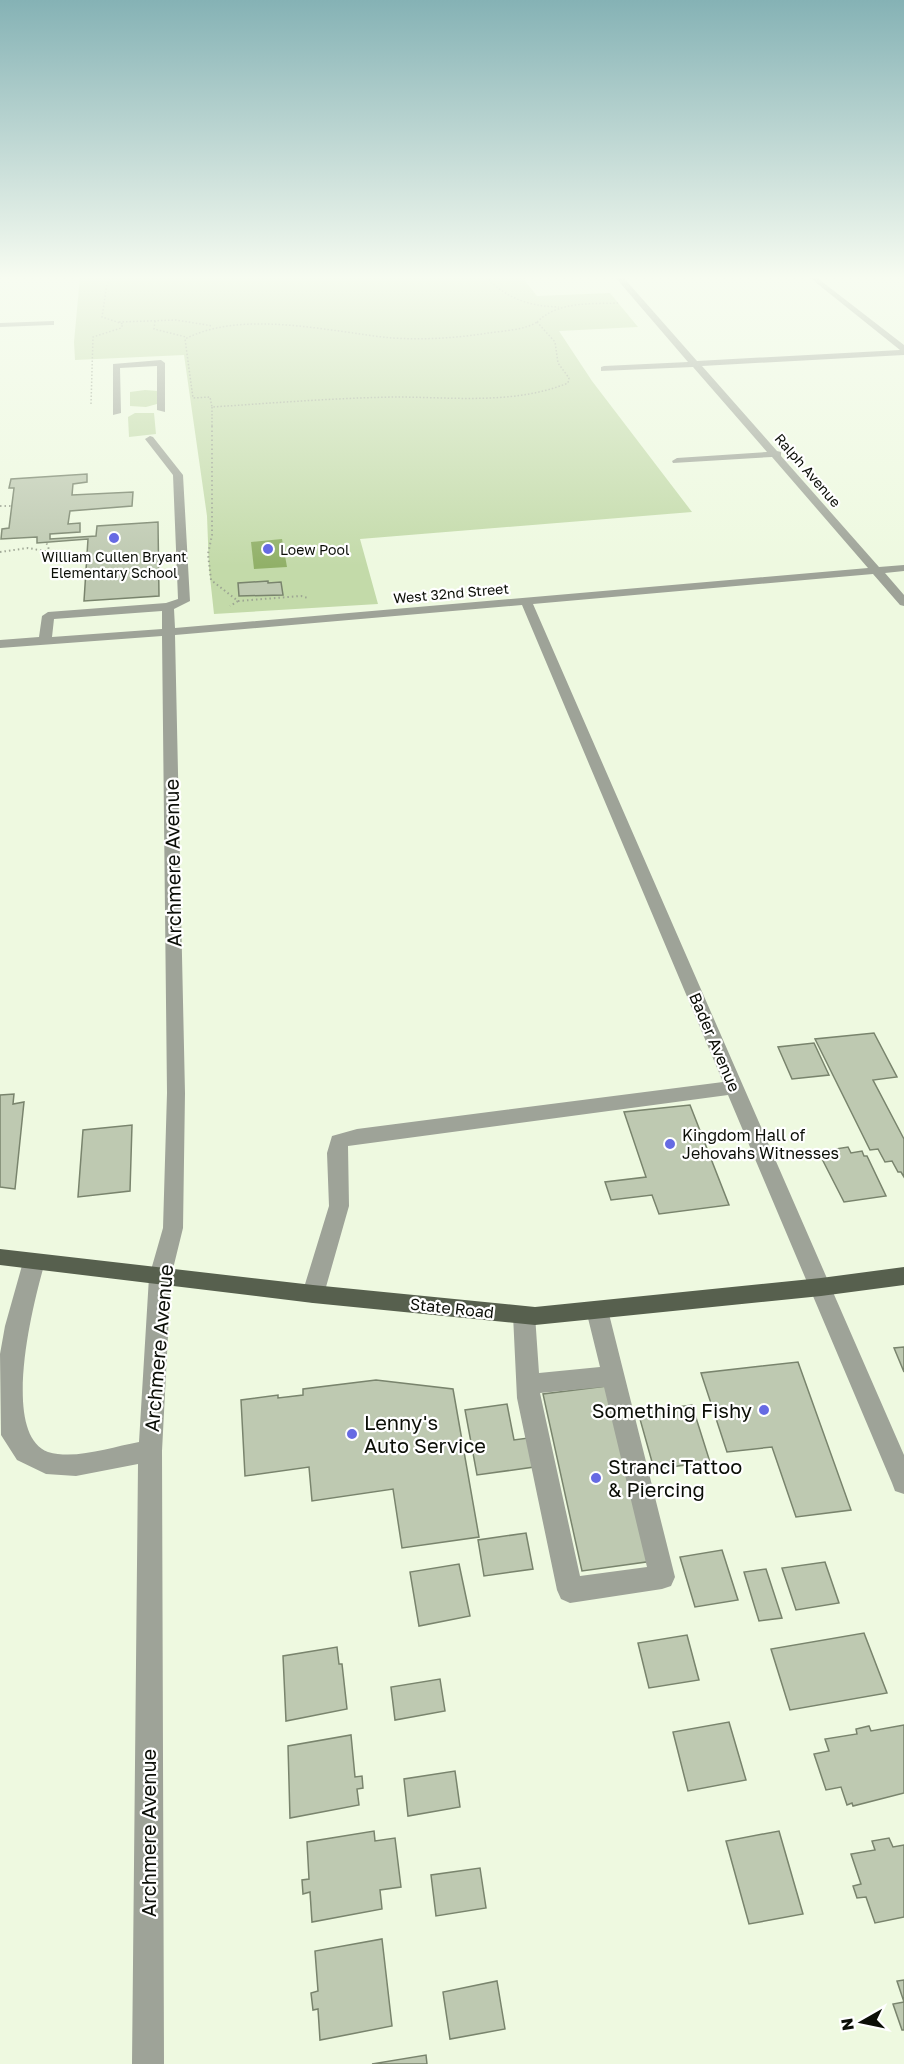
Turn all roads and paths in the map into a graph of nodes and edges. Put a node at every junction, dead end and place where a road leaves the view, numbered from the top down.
1 (92, 373) edge
2 (117, 373) edge
3 (161, 373) edge
4 (190, 373) edge
5 (566, 373) edge
6 (704, 373) edge
7 (91, 404) dead end
8 (212, 407) junction
9 (162, 410) dead end
10 (116, 412) dead end
11 (150, 438) dead end
12 (777, 454) junction
13 (677, 461) dead end
14 (0, 506) edge
15 (12, 506) dead end
16 (46, 542) dead end
17 (0, 552) edge
18 (904, 568) edge
19 (877, 570) junction
20 (526, 601) junction
21 (904, 602) edge
22 (168, 607) junction
23 (227, 608) dead end
24 (168, 632) junction
25 (45, 641) junction
26 (0, 644) edge
27 (735, 1087) junction
28 (0, 1257) edge
29 (34, 1262) junction
30 (904, 1276) edge
31 (160, 1277) junction
32 (821, 1287) junction
33 (313, 1294) junction
34 (597, 1310) junction
35 (524, 1315) junction
36 (613, 1376) junction
37 (528, 1384) junction
38 (150, 1451) junction
39 (904, 1482) edge
40 (148, 2064) edge

1 - 7 path
2 - 10 street
3 - 9 street
4 - 8 path
5 - 8 path
6 - 12 street, Ralph Avenue
8 - 23 path
11 - 22 street
12 - 13 street
12 - 19 street, Ralph Avenue
14 - 15 path
16 - 17 path
18 - 19 street, West 32nd Street
19 - 20 street, West 32nd Street
19 - 21 street, Ralph Avenue
20 - 24 street, West 32nd Street
20 - 27 street, Bader Avenue
22 - 24 street, Archmere Avenue
22 - 25 street
24 - 25 street, West 32nd Street
24 - 31 street, Archmere Avenue
25 - 26 street, West 32nd Street
27 - 32 street, Bader Avenue
27 - 33 street
28 - 29 main road, State Road
29 - 31 main road, State Road
29 - 38 street
30 - 32 main road, State Road
31 - 33 main road, State Road
31 - 38 street, Archmere Avenue
32 - 34 main road, State Road
32 - 39 street, Bader Avenue
33 - 35 main road, State Road
34 - 35 main road, State Road
34 - 36 street
35 - 37 street
36 - 37 street
36 - 37 street
38 - 40 street, Archmere Avenue

